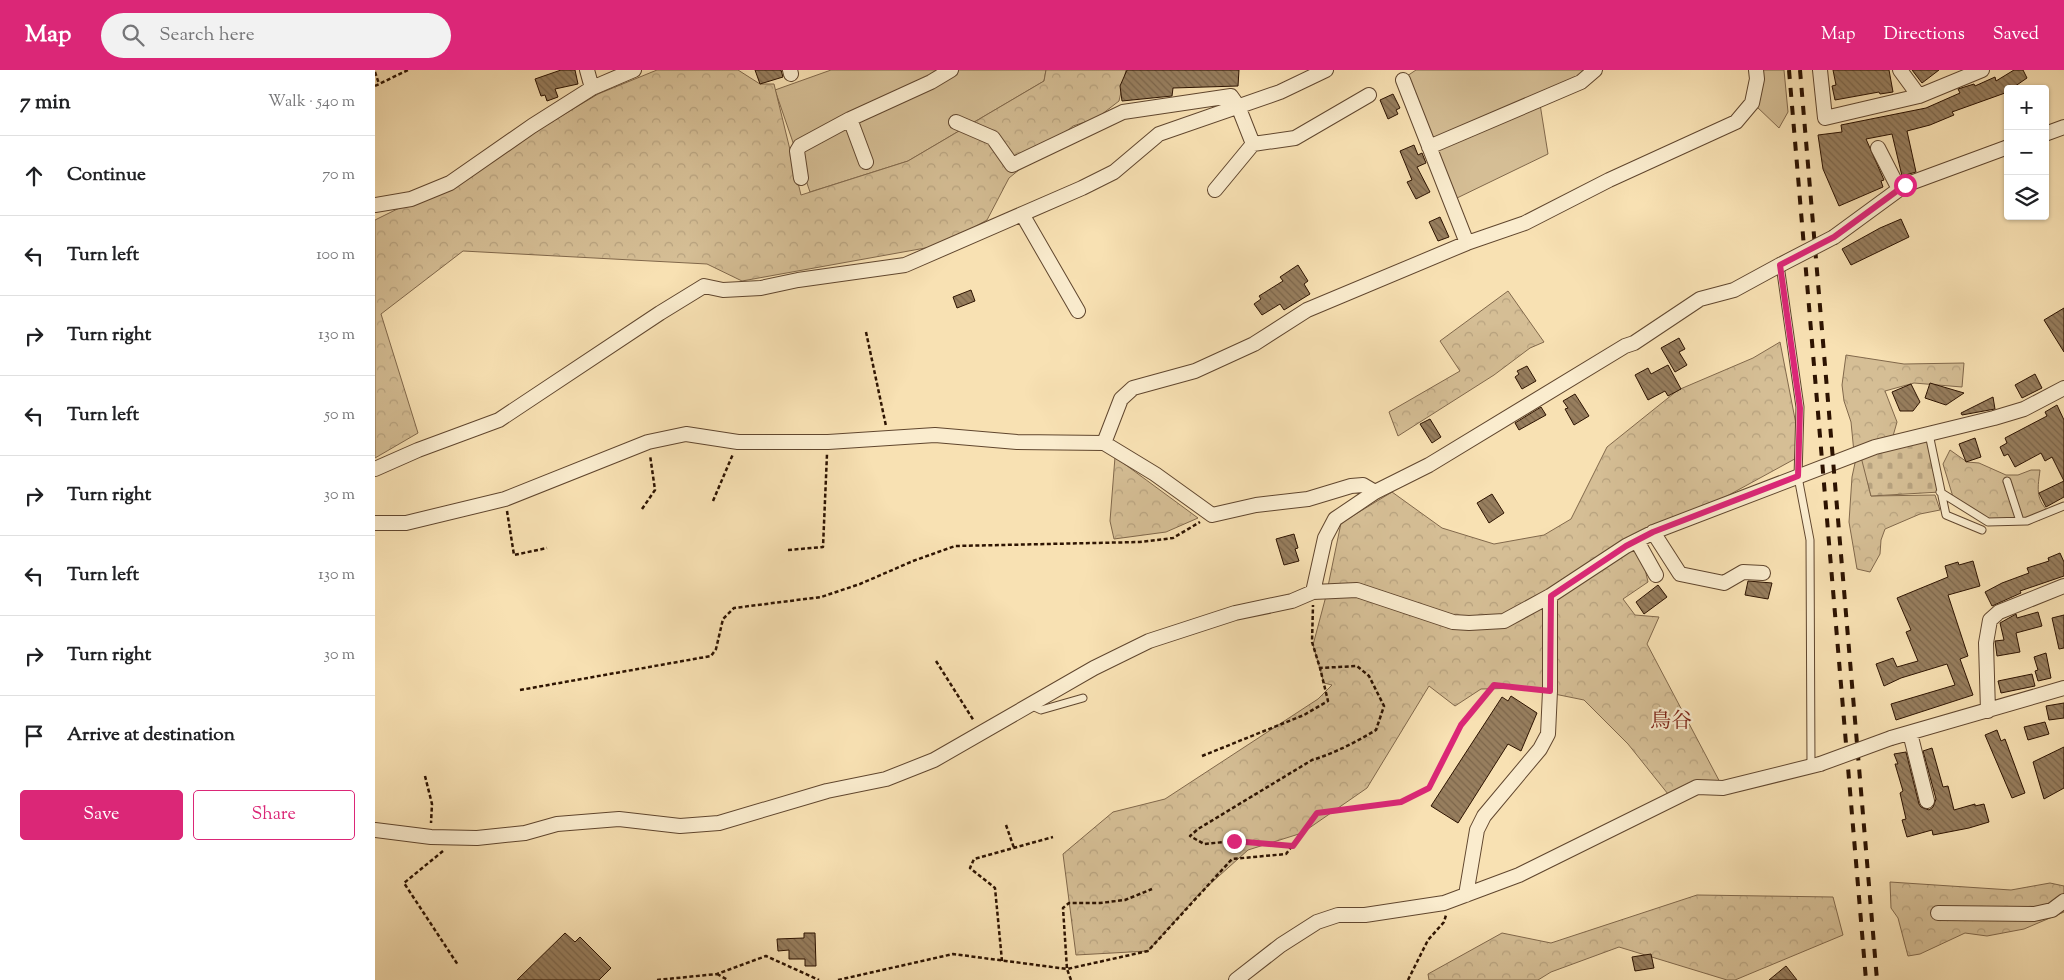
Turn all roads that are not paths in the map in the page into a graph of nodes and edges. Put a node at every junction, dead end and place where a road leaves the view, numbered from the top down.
1 (587, 70) edge
2 (634, 70) edge
3 (951, 70) edge
4 (1326, 70) edge
5 (1595, 70) edge
6 (1756, 70) edge
7 (1820, 70) edge
8 (1900, 70) edge
9 (1982, 70) edge
10 (1403, 80) dead end
11 (592, 88) junction
12 (1369, 95) dead end
13 (1919, 96) junction
14 (1238, 106) junction
15 (849, 119) junction
16 (956, 122) dead end
17 (2064, 127) edge
18 (2049, 133) edge
19 (1253, 144) junction
20 (1429, 146) junction
21 (1878, 148) dead end
22 (2004, 148) edge
23 (866, 162) dead end
24 (801, 178) dead end
25 (1899, 189) junction
26 (1215, 190) dead end
27 (375, 205) edge
28 (1023, 214) junction
29 (1467, 243) junction
30 (1780, 265) junction
31 (1079, 311) dead end
32 (2064, 388) edge
33 (1929, 434) junction
34 (1104, 443) junction
35 (375, 469) edge
36 (1798, 476) junction
37 (2007, 480) dead end
38 (1375, 492) junction
39 (1940, 492) junction
40 (2064, 506) edge
41 (2020, 521) junction
42 (375, 523) edge
43 (1982, 530) dead end
44 (1653, 532) junction
45 (1637, 541) junction
46 (1763, 573) dead end
47 (1656, 575) dead end
48 (2064, 586) edge
49 (1313, 592) junction
50 (1551, 596) junction
51 (2064, 688) edge
52 (1083, 698) dead end
53 (1030, 705) junction
54 (1987, 712) junction
55 (1909, 733) junction
56 (1815, 765) junction
57 (1927, 801) dead end
58 (375, 830) edge
59 (1466, 895) junction
60 (2064, 901) edge
61 (1938, 913) dead end
62 (1236, 980) edge

1 - 11 street
2 - 11 street
3 - 15 street
4 - 14 street
5 - 20 street
6 - 29 street
7 - 13 street
8 - 13 street
9 - 13 street
10 - 20 street
11 - 27 street
12 - 19 street
14 - 16 street
14 - 19 street
14 - 28 street
15 - 23 street
15 - 24 street
17 - 18 street
19 - 26 street
20 - 29 street
21 - 25 street
22 - 25 street
25 - 30 street, bridge
28 - 31 street
28 - 35 street
29 - 34 street
30 - 36 lane
30 - 38 street
32 - 33 street
33 - 36 street
33 - 39 lane
34 - 38 street
34 - 42 street
36 - 44 street
36 - 56 lane
37 - 41 lane
38 - 49 street
39 - 41 lane
39 - 43 lane
40 - 41 lane
44 - 45 street
44 - 46 street
45 - 47 street
45 - 50 street
48 - 54 street
49 - 50 street
49 - 53 street
50 - 59 street
51 - 54 street
52 - 53 lane
53 - 58 street
54 - 55 street
55 - 56 street, bridge
55 - 57 street
56 - 59 street
59 - 62 street
60 - 61 street

